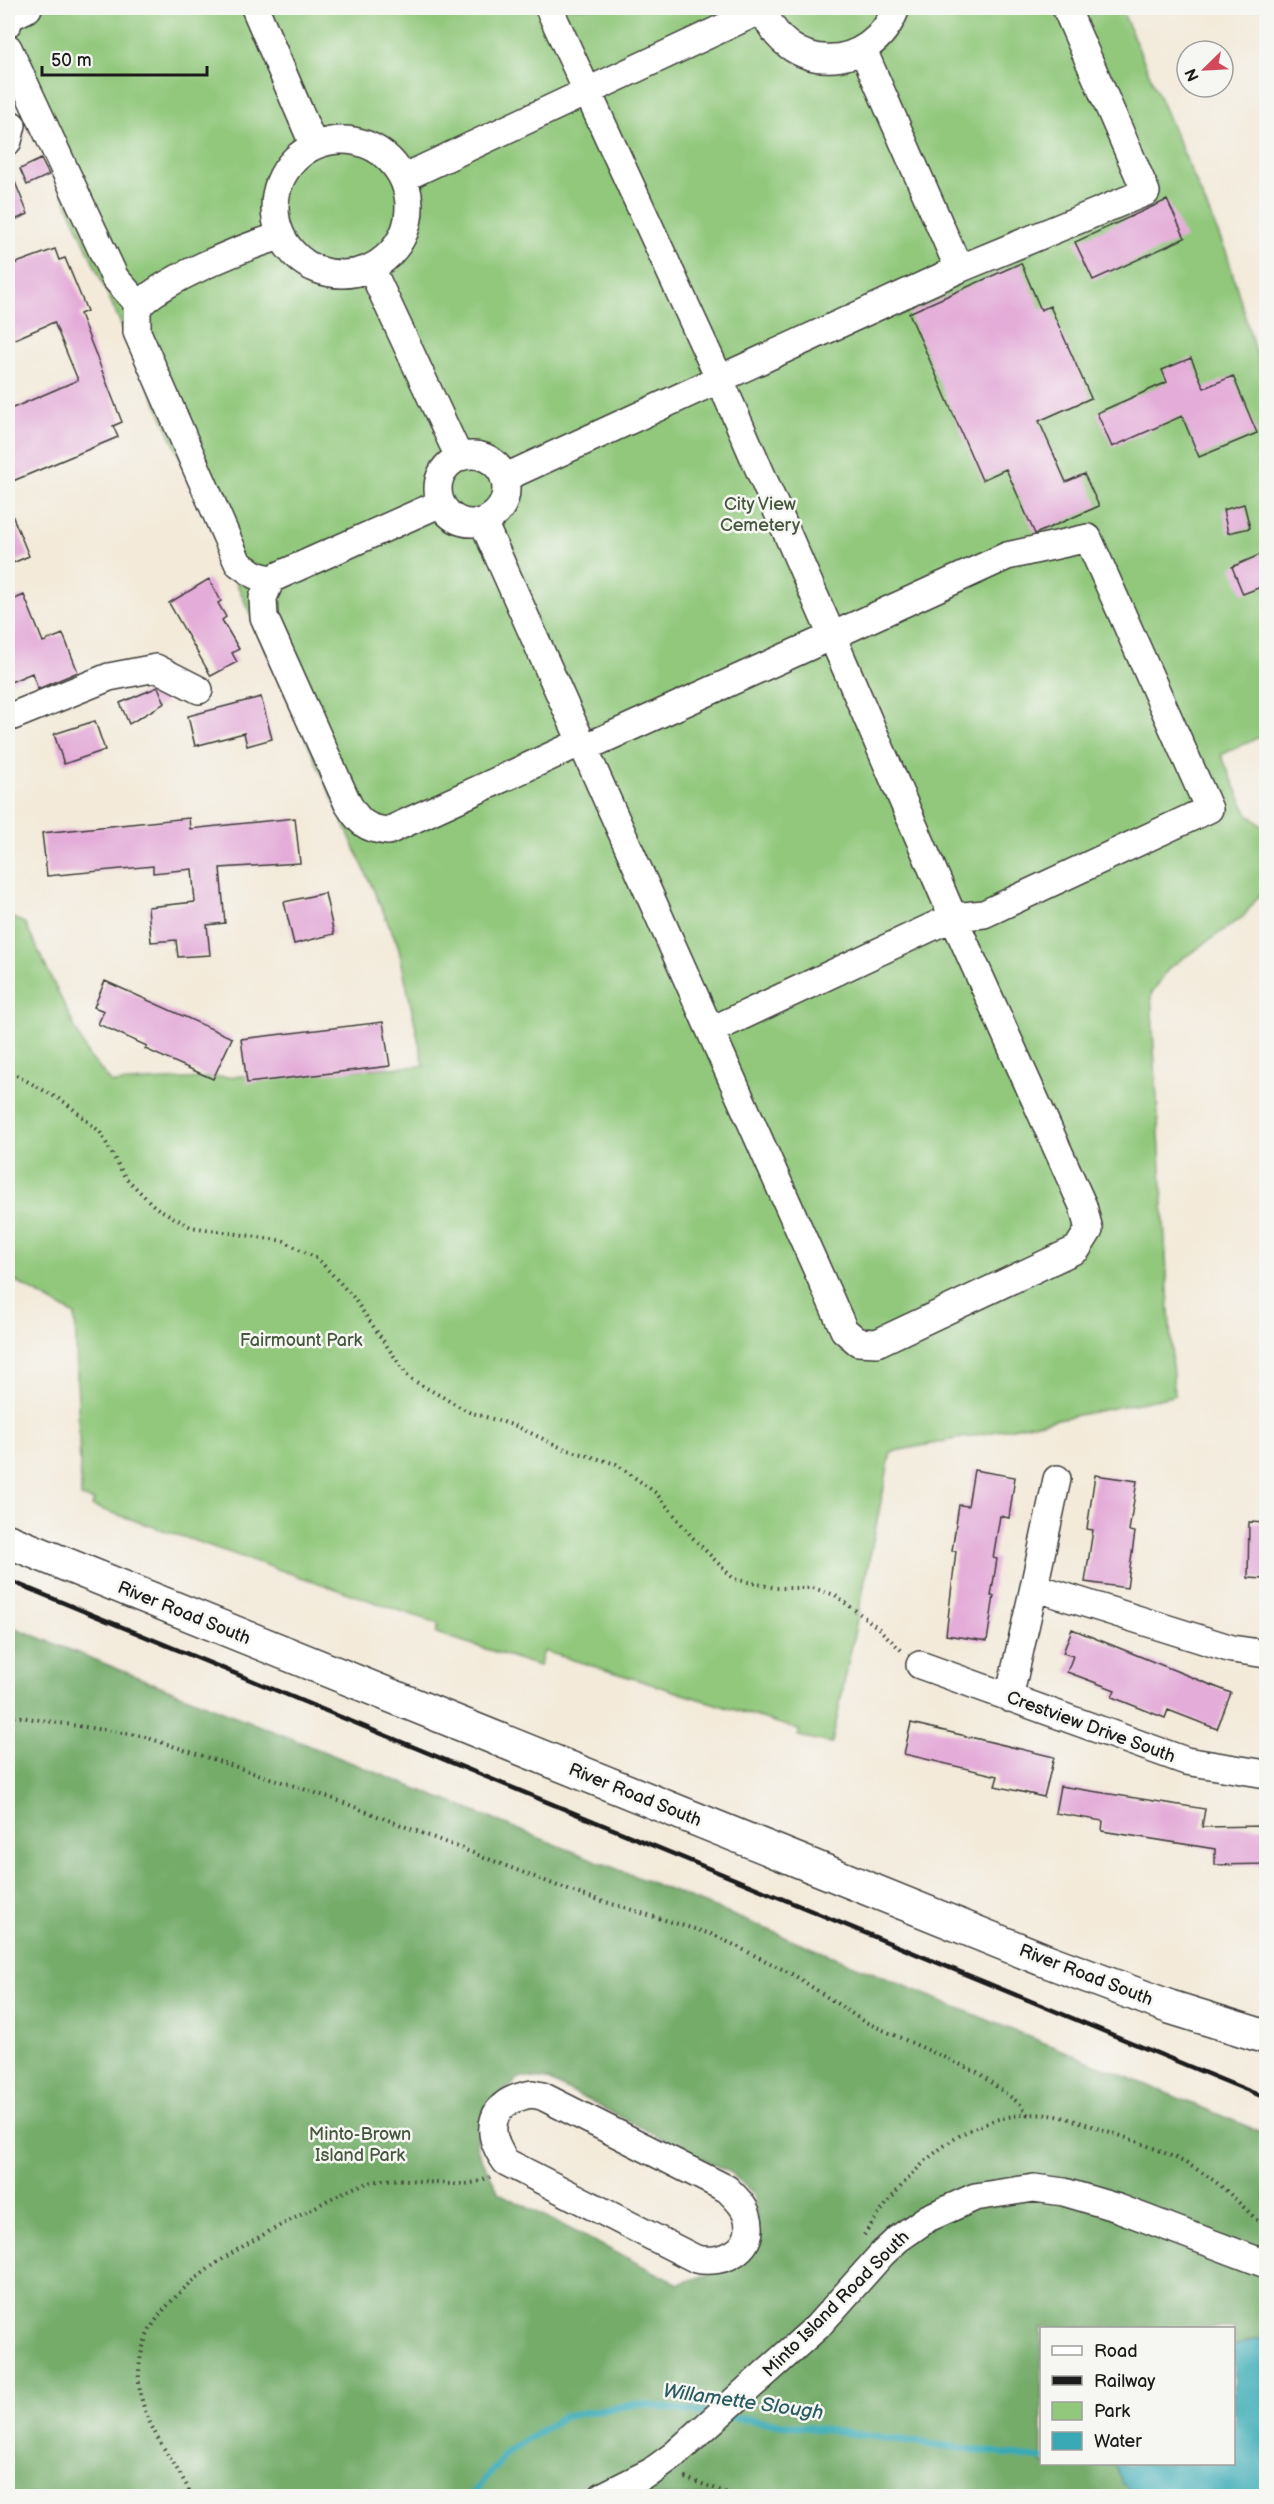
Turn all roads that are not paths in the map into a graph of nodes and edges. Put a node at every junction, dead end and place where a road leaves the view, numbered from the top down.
1 (28, 8) edge
2 (255, 8) edge
3 (549, 8) edge
4 (763, 8) edge
5 (896, 8) edge
6 (1066, 8) edge
7 (8, 23) edge
8 (8, 48) edge
9 (863, 50) junction
10 (588, 93) junction
11 (314, 146) junction
12 (403, 178) junction
13 (281, 236) junction
14 (371, 268) junction
15 (959, 269) junction
16 (143, 300) junction
17 (720, 380) junction
18 (459, 457) junction
19 (504, 478) junction
20 (441, 504) junction
21 (483, 522) junction
22 (271, 579) junction
23 (832, 636) junction
24 (198, 690) dead end
25 (8, 718) edge
26 (584, 748) junction
27 (953, 917) junction
28 (712, 1030) junction
29 (1057, 1479) dead end
30 (8, 1541) edge
31 (1034, 1587) junction
32 (1266, 1654) edge
33 (920, 1665) road end
34 (1009, 1698) junction
35 (1266, 1774) edge
36 (1266, 2037) edge
37 (506, 2162) joint
38 (1266, 2264) edge
39 (603, 2496) edge

1 - 7 street
2 - 11 street
3 - 10 street
4 - 9 street
4 - 10 street
5 - 9 street
6 - 15 street
8 - 16 street
9 - 15 street
10 - 12 street
10 - 17 street
11 - 12 street
11 - 13 street
12 - 14 street
13 - 14 street
13 - 16 street
14 - 18 street
15 - 17 street
16 - 22 street
17 - 19 street
17 - 23 street
18 - 19 street
18 - 20 street
19 - 21 street
20 - 21 street
20 - 22 street
21 - 26 street
22 - 26 street
23 - 26 street
23 - 27 street
23 - 27 street
24 - 25 street
26 - 28 street
27 - 28 street
27 - 28 street
29 - 31 street
30 - 36 main road, River Road South
31 - 32 street
31 - 34 street
33 - 34 street, Crestview Drive South
34 - 35 street, Crestview Drive South
37 - 37 street
38 - 39 street, Minto Island Road South

